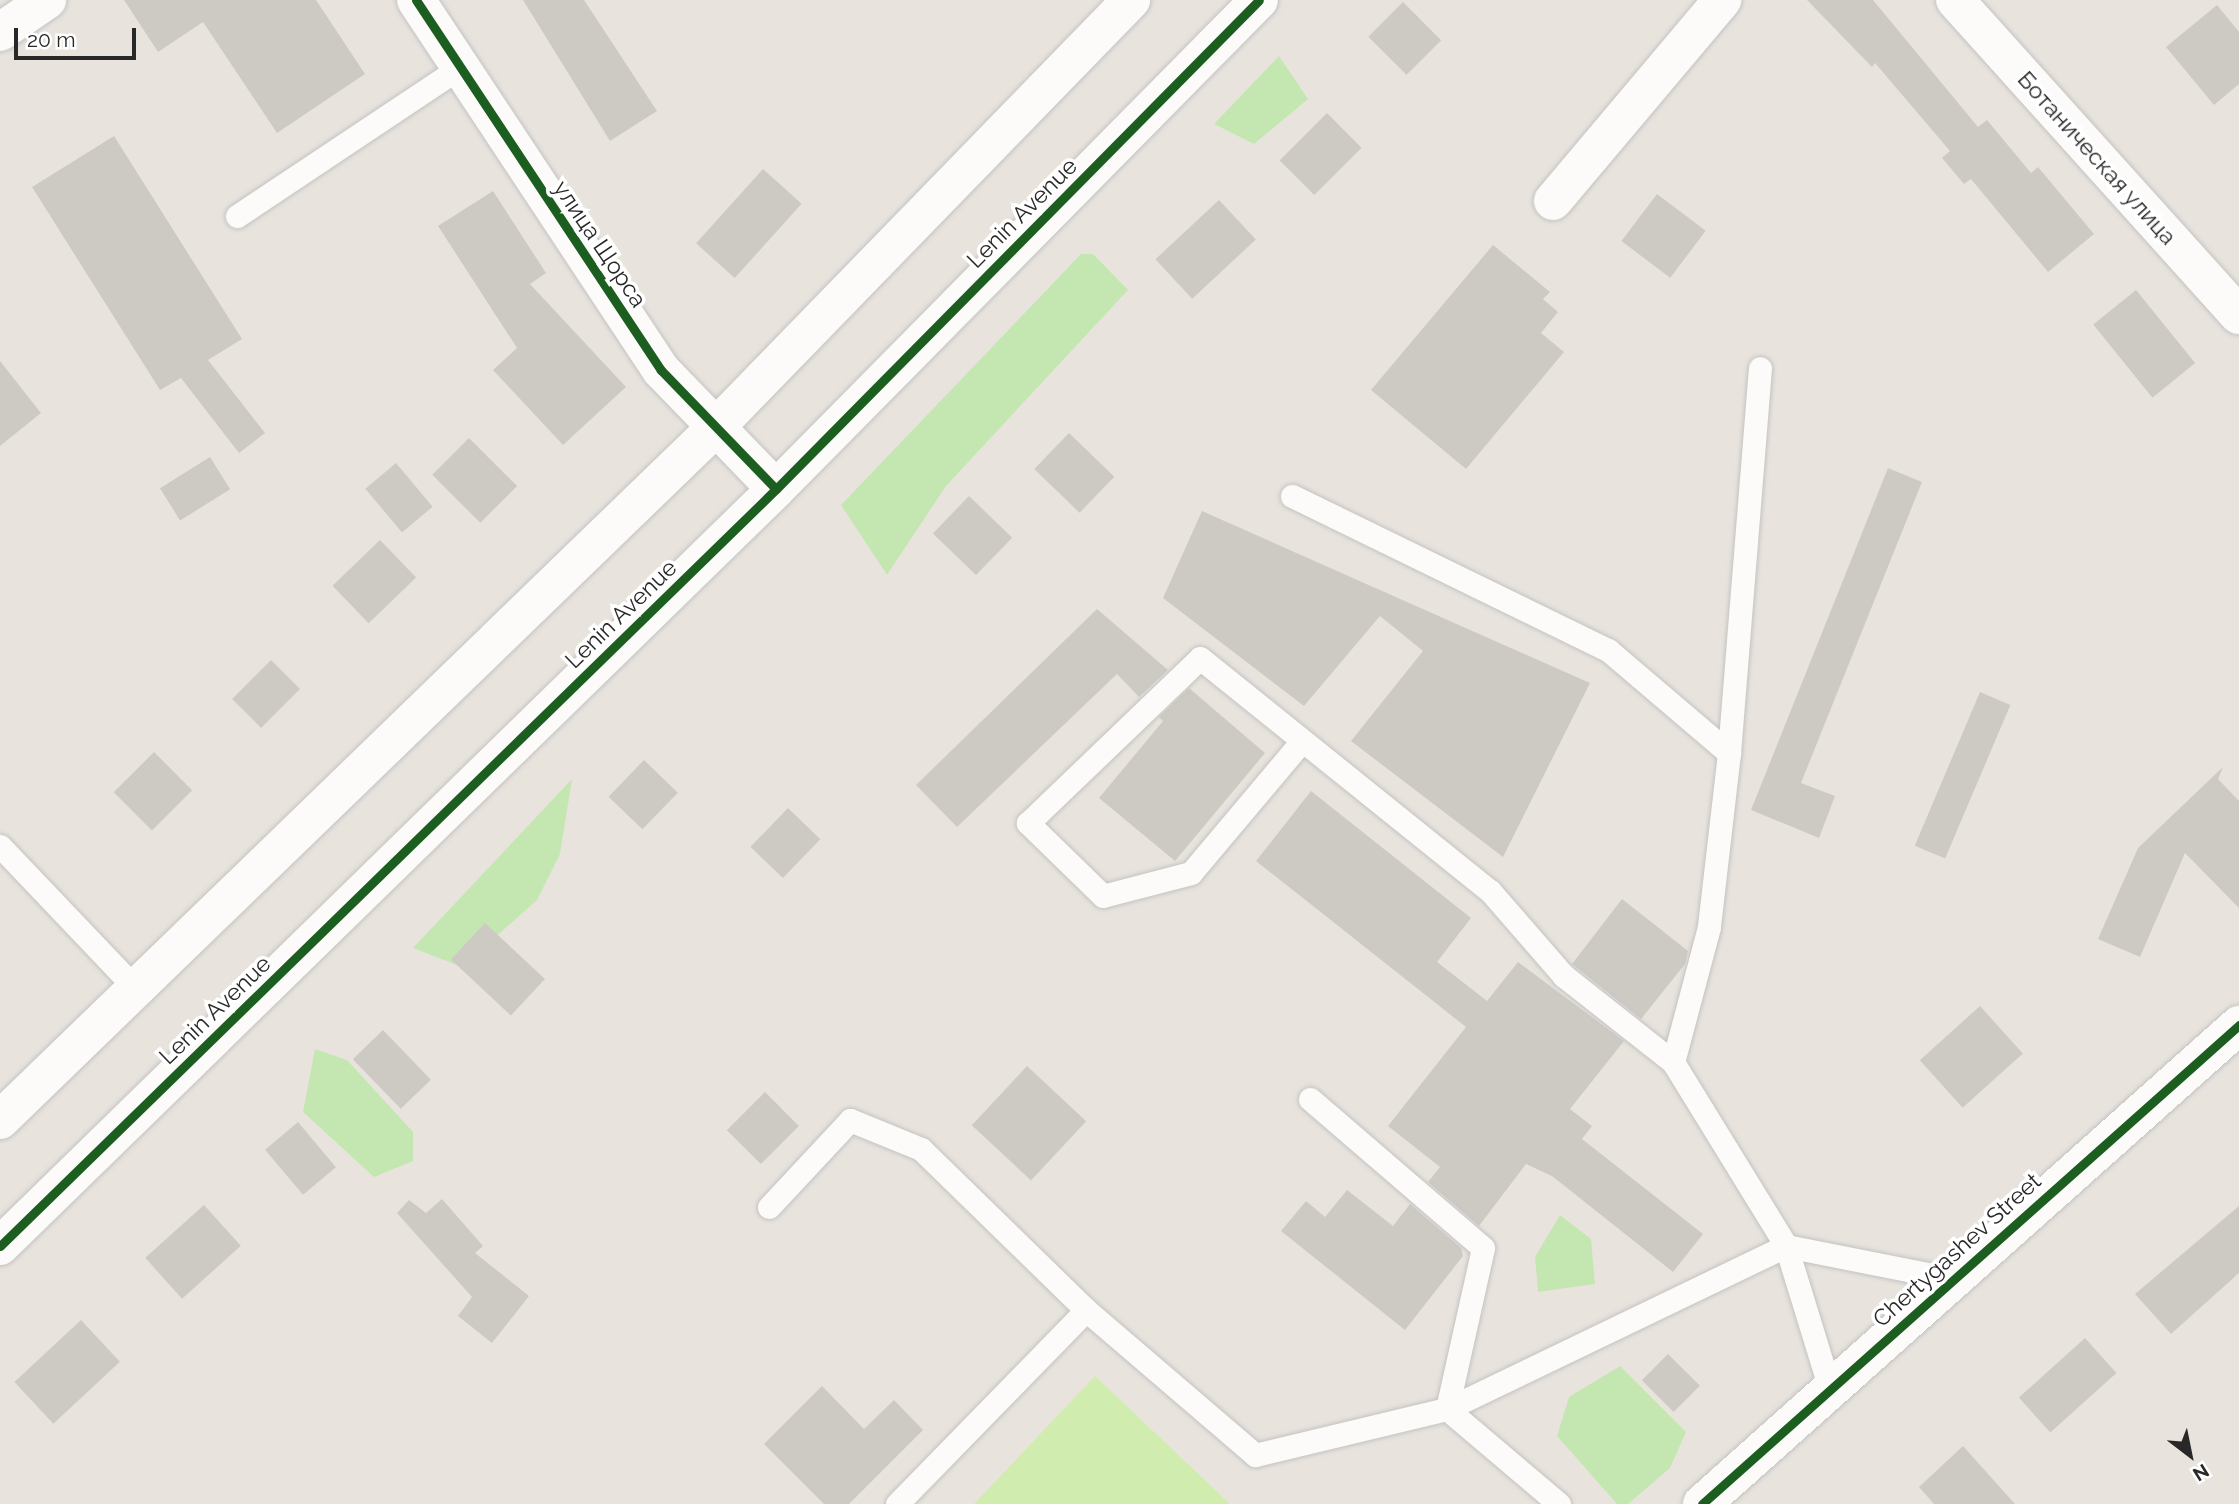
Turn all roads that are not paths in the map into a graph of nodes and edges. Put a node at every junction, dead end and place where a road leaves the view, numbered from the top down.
1 (47, 0) edge
2 (416, 0) edge
3 (1131, 0) edge
4 (1259, 0) edge
5 (1721, 0) edge
6 (1955, 0) edge
7 (0, 32) edge
8 (458, 68) junction
9 (1553, 201) dead end
10 (237, 216) dead end
11 (2239, 316) edge
12 (1760, 368) dead end
13 (715, 428) junction
14 (776, 489) junction
15 (1292, 496) dead end
16 (1302, 741) junction
17 (1729, 753) junction
18 (0, 846) edge
19 (135, 988) junction
20 (2239, 1025) edge
21 (1673, 1062) junction
22 (1310, 1099) dead end
23 (0, 1120) edge
24 (769, 1207) dead end
25 (0, 1246) edge
26 (1786, 1246) junction
27 (1952, 1279) junction
28 (1086, 1310) junction
29 (1830, 1389) junction
30 (1447, 1409) junction
31 (897, 1504) edge
32 (1559, 1504) edge
33 (1702, 1504) edge

1 - 7 street
2 - 8 street, улица Щорса
3 - 13 street
4 - 14 street, Lenin Avenue
5 - 9 street
6 - 11 street, Ботаническая улица
8 - 10 lane
8 - 13 street, улица Щорса
12 - 17 lane
13 - 14 street, улица Щорса
13 - 19 street
14 - 25 street, Lenin Avenue
15 - 17 lane
16 - 16 lane
16 - 21 lane
17 - 21 lane
18 - 19 lane
19 - 23 street
20 - 27 street, Chertygashev Street
21 - 26 lane
22 - 30 lane
24 - 28 lane
26 - 27 lane
26 - 29 lane
26 - 30 lane
27 - 29 street, Chertygashev Street
28 - 30 lane
28 - 31 lane
29 - 33 street, Chertygashev Street
30 - 32 lane

